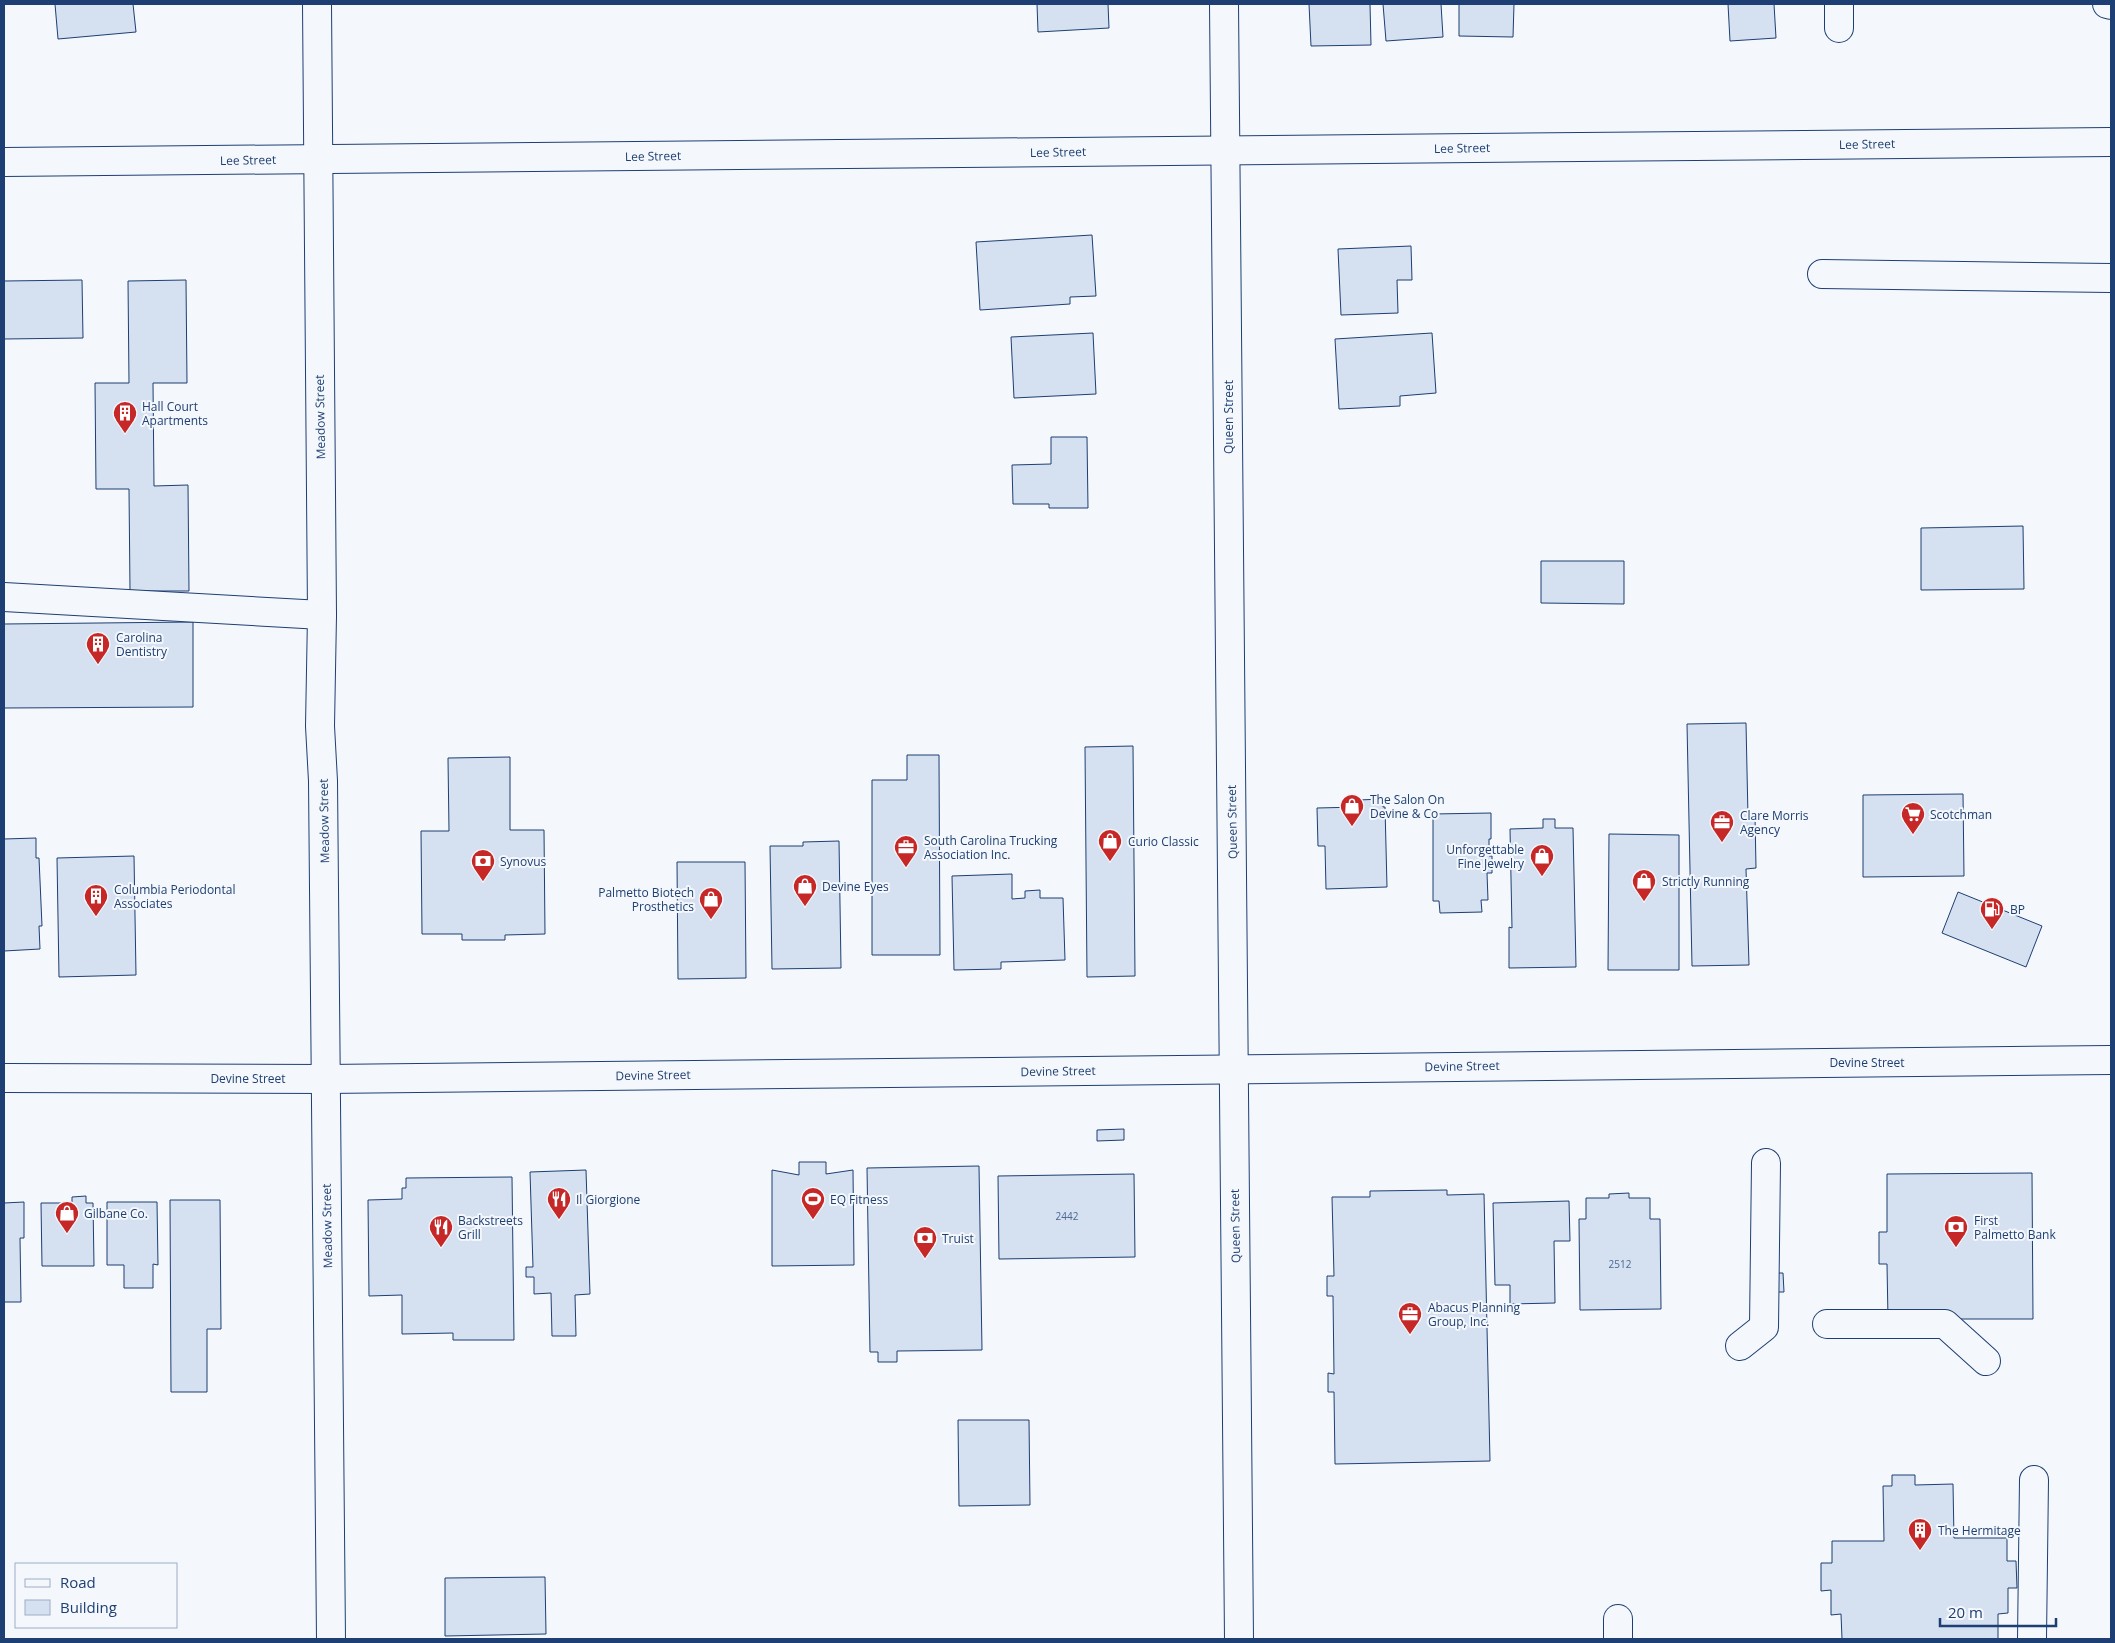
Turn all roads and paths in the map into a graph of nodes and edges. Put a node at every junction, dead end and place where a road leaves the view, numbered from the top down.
1 (317, 4) edge
2 (1224, 4) edge
3 (2107, 4) edge
4 (2111, 5) edge
5 (2111, 142) edge
6 (1226, 150) junction
7 (318, 159) junction
8 (4, 162) edge
9 (1822, 274) dead end
10 (2111, 278) edge
11 (4, 598) edge
12 (322, 615) junction
13 (2111, 1060) edge
14 (1234, 1069) junction
15 (4, 1078) edge
16 (326, 1079) junction
17 (1766, 1163) dead end
18 (1827, 1324) dead end
19 (1740, 1346) dead end
20 (1986, 1361) dead end
21 (2034, 1480) dead end
22 (331, 1639) edge
23 (1239, 1639) edge
24 (2032, 1639) edge

1 - 7 street, Meadow Street
2 - 6 street, Queen Street
3 - 4 street
5 - 6 street, Lee Street
6 - 7 street, Lee Street
6 - 14 street, Queen Street
7 - 8 street, Lee Street
7 - 12 street, Meadow Street
9 - 10 street
11 - 12 street
12 - 16 street, Meadow Street
13 - 14 street, Devine Street
14 - 16 street, Devine Street
14 - 23 street, Queen Street
15 - 16 street, Devine Street
16 - 22 street, Meadow Street
17 - 19 street
18 - 20 street
21 - 24 street

